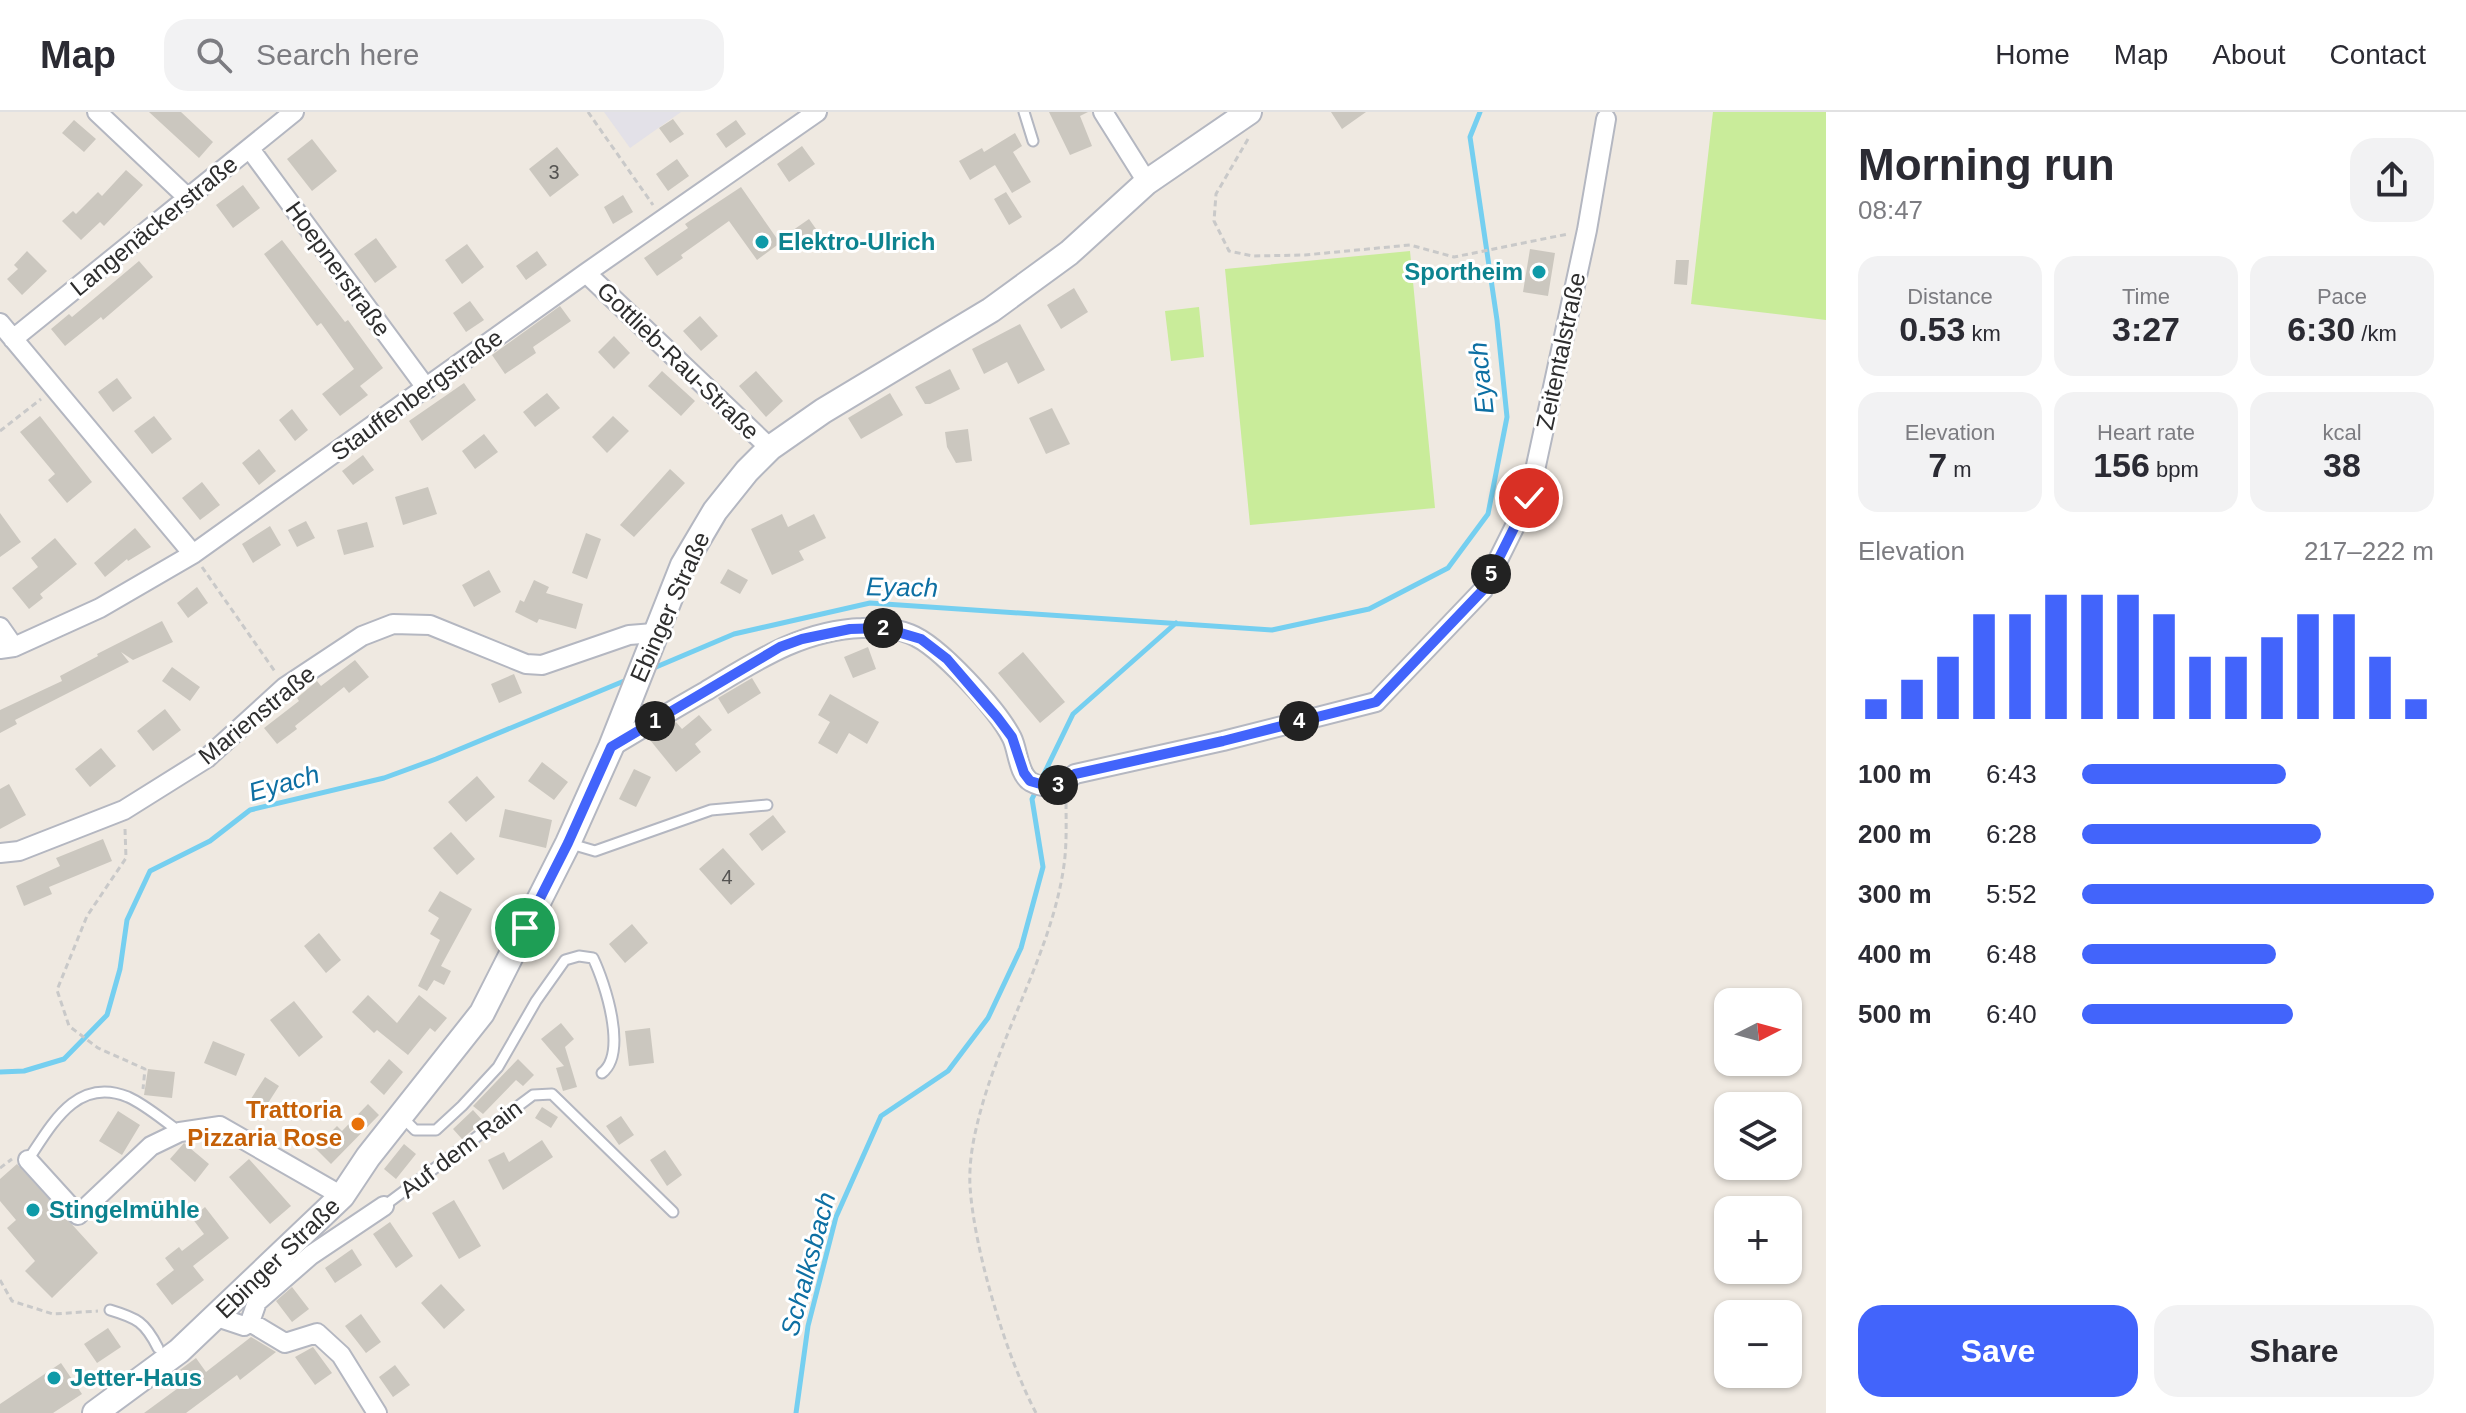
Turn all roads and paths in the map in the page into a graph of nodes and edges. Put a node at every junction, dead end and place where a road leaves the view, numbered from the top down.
1 (97, 112) edge
2 (294, 112) edge
3 (588, 112) edge
4 (817, 112) edge
5 (1024, 112) edge
6 (1103, 112) edge
7 (1606, 119) dead end
8 (1250, 123) edge
9 (1033, 141) dead end
10 (250, 149) junction
11 (1147, 182) junction
12 (188, 198) junction
13 (664, 221) junction
14 (1587, 230) junction
15 (586, 273) junction
16 (0, 323) edge
17 (13, 339) junction
18 (54, 389) junction
19 (427, 389) junction
20 (0, 431) edge
21 (770, 448) junction
22 (193, 554) junction
23 (0, 627) edge
24 (651, 641) junction
25 (7, 648) edge
26 (285, 687) junction
27 (611, 747) junction
28 (1058, 785) junction
29 (767, 805) dead end
30 (124, 810) junction
31 (568, 843) junction
32 (0, 853) edge
33 (602, 1073) dead end
34 (142, 1106) junction
35 (402, 1117) junction
36 (180, 1132) junction
37 (28, 1160) joint
38 (342, 1196) junction
39 (384, 1206) joint
40 (673, 1212) dead end
41 (0, 1280) edge
42 (110, 1310) joint
43 (217, 1317) junction
44 (250, 1322) junction
45 (169, 1349) junction
46 (95, 1413) edge
47 (377, 1413) edge
48 (1036, 1413) edge

1 - 12 street
2 - 10 street, Langenäckerstraße
3 - 13 path
4 - 13 street, Stauffenbergstraße
5 - 9 lane
6 - 11 street
7 - 14 street, Zeitentalstraße
8 - 11 main road, Ebinger Straße
8 - 14 path
10 - 12 street, Langenäckerstraße
10 - 19 street, Hoepnerstraße
11 - 21 main road, Ebinger Straße
12 - 17 street, Langenäckerstraße
13 - 15 street, Stauffenbergstraße
14 - 28 street, Zeitentalstraße
15 - 19 street, Stauffenbergstraße
15 - 21 street, Gottlieb-Rau-Straße
16 - 17 street
17 - 18 street
18 - 20 path
18 - 22 street
19 - 22 street, Stauffenbergstraße
21 - 24 main road, Ebinger Straße
22 - 25 street, Stauffenbergstraße
22 - 26 path
23 - 25 street
24 - 26 street, Marienstraße
24 - 27 main road, Ebinger Straße
26 - 30 street, Marienstraße
27 - 28 street
27 - 31 main road, Ebinger Straße
28 - 48 path
29 - 31 lane
30 - 32 street, Marienstraße
30 - 34 path
31 - 35 main road, Ebinger Straße
33 - 35 lane
34 - 36 lane
34 - 37 lane
35 - 38 main road, Ebinger Straße
36 - 37 street
36 - 38 street
38 - 43 main road, Ebinger Straße
39 - 40 lane, Auf dem Rain
39 - 44 street, Auf dem Rain
41 - 42 path
42 - 45 lane
43 - 44 street
43 - 45 main road, Ebinger Straße
44 - 47 street
45 - 46 main road, Ebinger Straße

